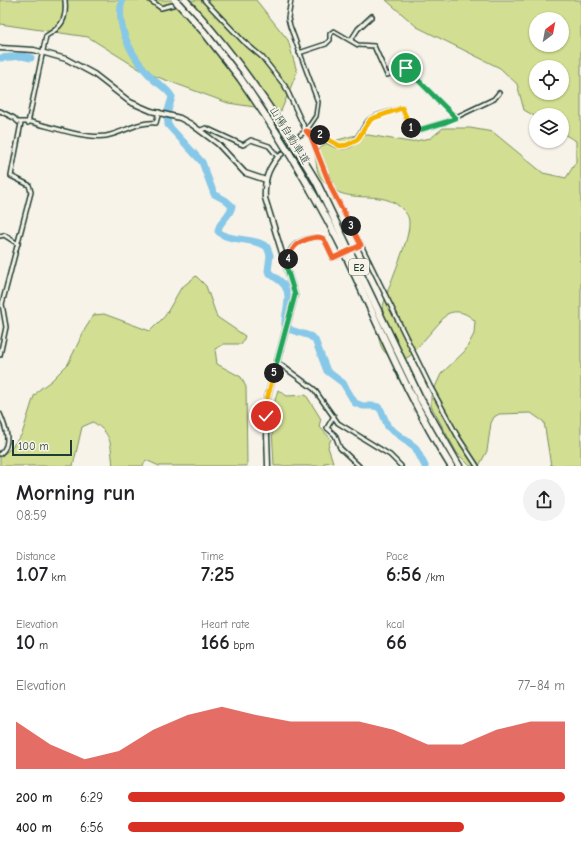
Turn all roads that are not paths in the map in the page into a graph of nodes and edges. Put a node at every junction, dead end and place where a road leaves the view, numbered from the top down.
1 (65, 0) edge
2 (150, 0) edge
3 (176, 0) edge
4 (181, 0) edge
5 (185, 0) edge
6 (204, 0) edge
7 (291, 0) edge
8 (372, 16) dead end
9 (351, 40) junction
10 (0, 48) edge
11 (44, 52) junction
12 (299, 53) junction
13 (498, 93) dead end
14 (0, 110) edge
15 (161, 113) junction
16 (456, 118) junction
17 (21, 123) junction
18 (28, 123) junction
19 (201, 130) junction
20 (306, 131) junction
21 (300, 135) tunnel mouth
22 (282, 154) tunnel mouth
23 (278, 157) junction
24 (266, 180) junction
25 (0, 236) edge
26 (18, 244) junction
27 (360, 245) junction
28 (285, 262) junction
29 (0, 355) edge
30 (277, 362) junction
31 (0, 414) edge
32 (334, 416) junction
33 (0, 454) edge
34 (268, 466) edge
35 (359, 466) edge
36 (401, 466) edge
37 (451, 466) edge
38 (459, 466) edge
39 (477, 466) edge

1 - 11 street
2 - 4 street
3 - 37 highway, 山陽自動車道 / E2, bridge
5 - 38 highway, 山陽自動車道 / E2
6 - 20 street
7 - 12 street
8 - 9 street
9 - 12 street
9 - 16 street
10 - 11 street
11 - 15 street
11 - 18 street
12 - 20 street
13 - 16 street
14 - 17 street
15 - 18 street
15 - 19 street
16 - 20 street
17 - 18 street
17 - 26 street
19 - 23 street
19 - 24 street
20 - 21 street
20 - 27 street
22 - 23 street
23 - 24 street
24 - 28 street
25 - 26 street
26 - 29 street
27 - 28 street, bridge
27 - 39 street
28 - 30 street
30 - 32 street
30 - 34 street
31 - 33 street
32 - 35 street
32 - 36 street

